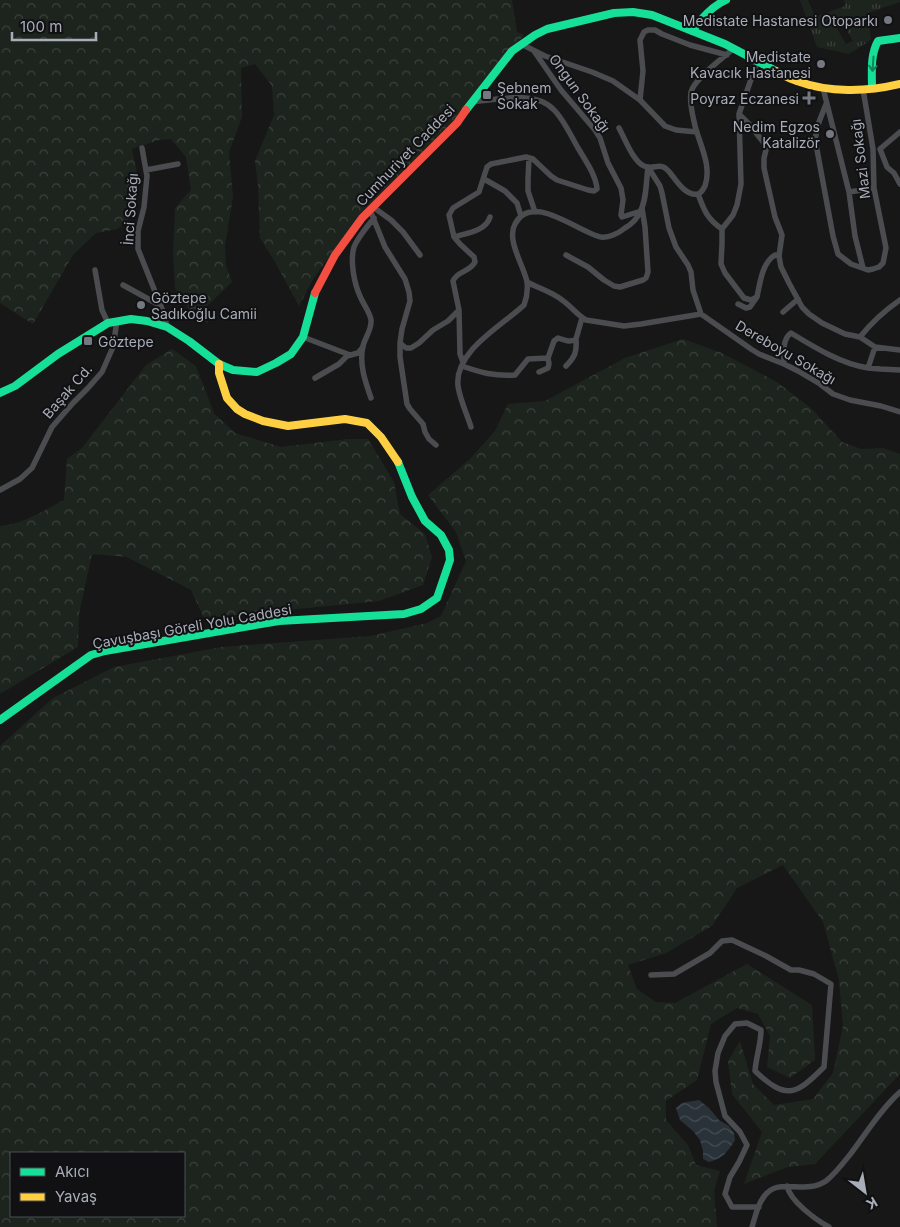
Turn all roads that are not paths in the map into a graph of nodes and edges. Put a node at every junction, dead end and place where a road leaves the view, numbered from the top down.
1 (726, 0) edge
2 (692, 31) junction
3 (900, 38) edge
4 (521, 44) junction
5 (733, 48) junction
6 (534, 51) junction
7 (726, 55) junction
8 (757, 62) junction
9 (900, 84) edge
10 (823, 88) junction
11 (872, 88) junction
12 (863, 89) junction
13 (640, 100) junction
14 (472, 102) junction
15 (826, 104) junction
16 (739, 114) junction
17 (619, 128) dead end
18 (697, 132) junction
19 (900, 132) edge
20 (142, 148) dead end
21 (877, 149) junction
22 (529, 158) junction
23 (178, 164) dead end
24 (648, 167) junction
25 (146, 170) junction
26 (484, 179) junction
27 (900, 184) edge
28 (874, 188) junction
29 (849, 192) junction
30 (698, 194) junction
31 (371, 208) junction
32 (641, 208) junction
33 (535, 212) junction
34 (521, 216) junction
35 (490, 217) dead end
36 (374, 218) junction
37 (722, 229) junction
38 (454, 237) junction
39 (420, 255) dead end
40 (566, 255) dead end
41 (779, 256) junction
42 (862, 268) junction
43 (95, 270) dead end
44 (527, 282) junction
45 (123, 285) dead end
46 (757, 297) junction
47 (798, 299) junction
48 (900, 300) edge
49 (738, 304) dead end
50 (161, 306) junction
51 (459, 310) junction
52 (783, 312) dead end
53 (700, 314) junction
54 (582, 318) junction
55 (117, 321) junction
56 (108, 323) junction
57 (167, 327) junction
58 (303, 337) junction
59 (860, 337) junction
60 (576, 339) junction
61 (400, 343) junction
62 (363, 347) junction
63 (875, 347) junction
64 (900, 350) edge
65 (350, 355) junction
66 (548, 358) junction
67 (219, 364) junction
68 (463, 364) junction
69 (784, 364) junction
70 (566, 366) dead end
71 (868, 368) junction
72 (900, 370) edge
73 (539, 372) dead end
74 (315, 378) dead end
75 (0, 392) edge
76 (371, 398) dead end
77 (900, 412) edge
78 (472, 427) dead end
79 (436, 445) dead end
80 (0, 490) edge
81 (0, 720) edge
82 (651, 975) dead end
83 (900, 1092) edge
84 (787, 1186) junction
85 (759, 1207) junction
86 (752, 1227) edge
87 (829, 1227) edge

1 - 2 main road
2 - 4 main road, Cumhuriyet Caddesi
2 - 5 main road, Cumhuriyet Caddesi
3 -> 11 main road
4 - 6 street
4 - 14 main road, Cumhuriyet Caddesi
5 - 7 street
5 - 8 main road, Cumhuriyet Caddesi
6 - 13 street
6 - 32 street, Ongun Sokağı
7 - 13 street
7 - 18 street
8 - 10 main road, Cumhuriyet Caddesi
8 - 16 street
9 - 11 main road, Cumhuriyet Caddesi
10 - 12 main road, Cumhuriyet Caddesi
10 - 15 street
11 - 12 main road, Cumhuriyet Caddesi
12 - 21 street, Mazi Sokağı
13 - 18 street
14 - 22 street
14 - 31 main road, Cumhuriyet Caddesi
15 - 29 street
15 - 42 street
16 - 37 street
16 - 41 street
17 - 24 street
18 - 30 street
19 - 21 street
20 - 25 street, İnci Sokağı
21 - 27 street
21 - 28 street, Mazi Sokağı
22 - 26 street
22 - 33 street
23 - 25 street
24 - 30 street
24 - 32 street
24 - 53 street
25 - 50 street, İnci Sokağı
26 - 34 street
26 - 38 street
28 - 29 street
28 - 42 street, Mazi Sokağı
29 - 42 street
30 - 37 street
31 - 36 street
31 - 39 street
31 - 58 main road, Cumhuriyet Caddesi
32 - 33 street
32 - 40 street
33 - 34 street
34 - 44 street
35 - 38 street
36 - 61 street
36 - 62 street
37 - 46 street
38 - 51 street
41 - 46 street
41 - 47 street
43 - 56 street
44 - 54 street
44 - 68 street
45 - 50 street
46 - 49 street
47 - 52 street
47 - 59 street
48 - 59 street
50 - 57 street, İnci Sokağı
51 - 61 street
51 - 68 street
53 - 54 street
53 - 69 street, Dereboyu Sokağı
54 - 60 street
55 - 56 main road, Cumhuriyet Caddesi
55 - 57 main road, Cumhuriyet Caddesi
55 - 80 street, Başak Cd.
56 - 75 main road, Cumhuriyet Caddesi
57 - 67 main road, Cumhuriyet Caddesi
58 - 65 street
58 - 67 main road, Cumhuriyet Caddesi
59 - 63 street
60 - 66 street
60 - 70 street
61 - 79 street
62 - 65 street
62 - 76 street
63 - 64 street
63 - 71 street
65 - 74 street
66 - 68 street
66 - 73 street
67 - 81 main road, Çavuşbaşı Göreli Yolu Caddesi
68 - 78 street
69 - 71 street
69 - 77 street, Dereboyu Sokağı
71 - 72 street
82 - 85 street
83 - 84 street
84 - 85 street
84 - 87 street
85 - 86 street

